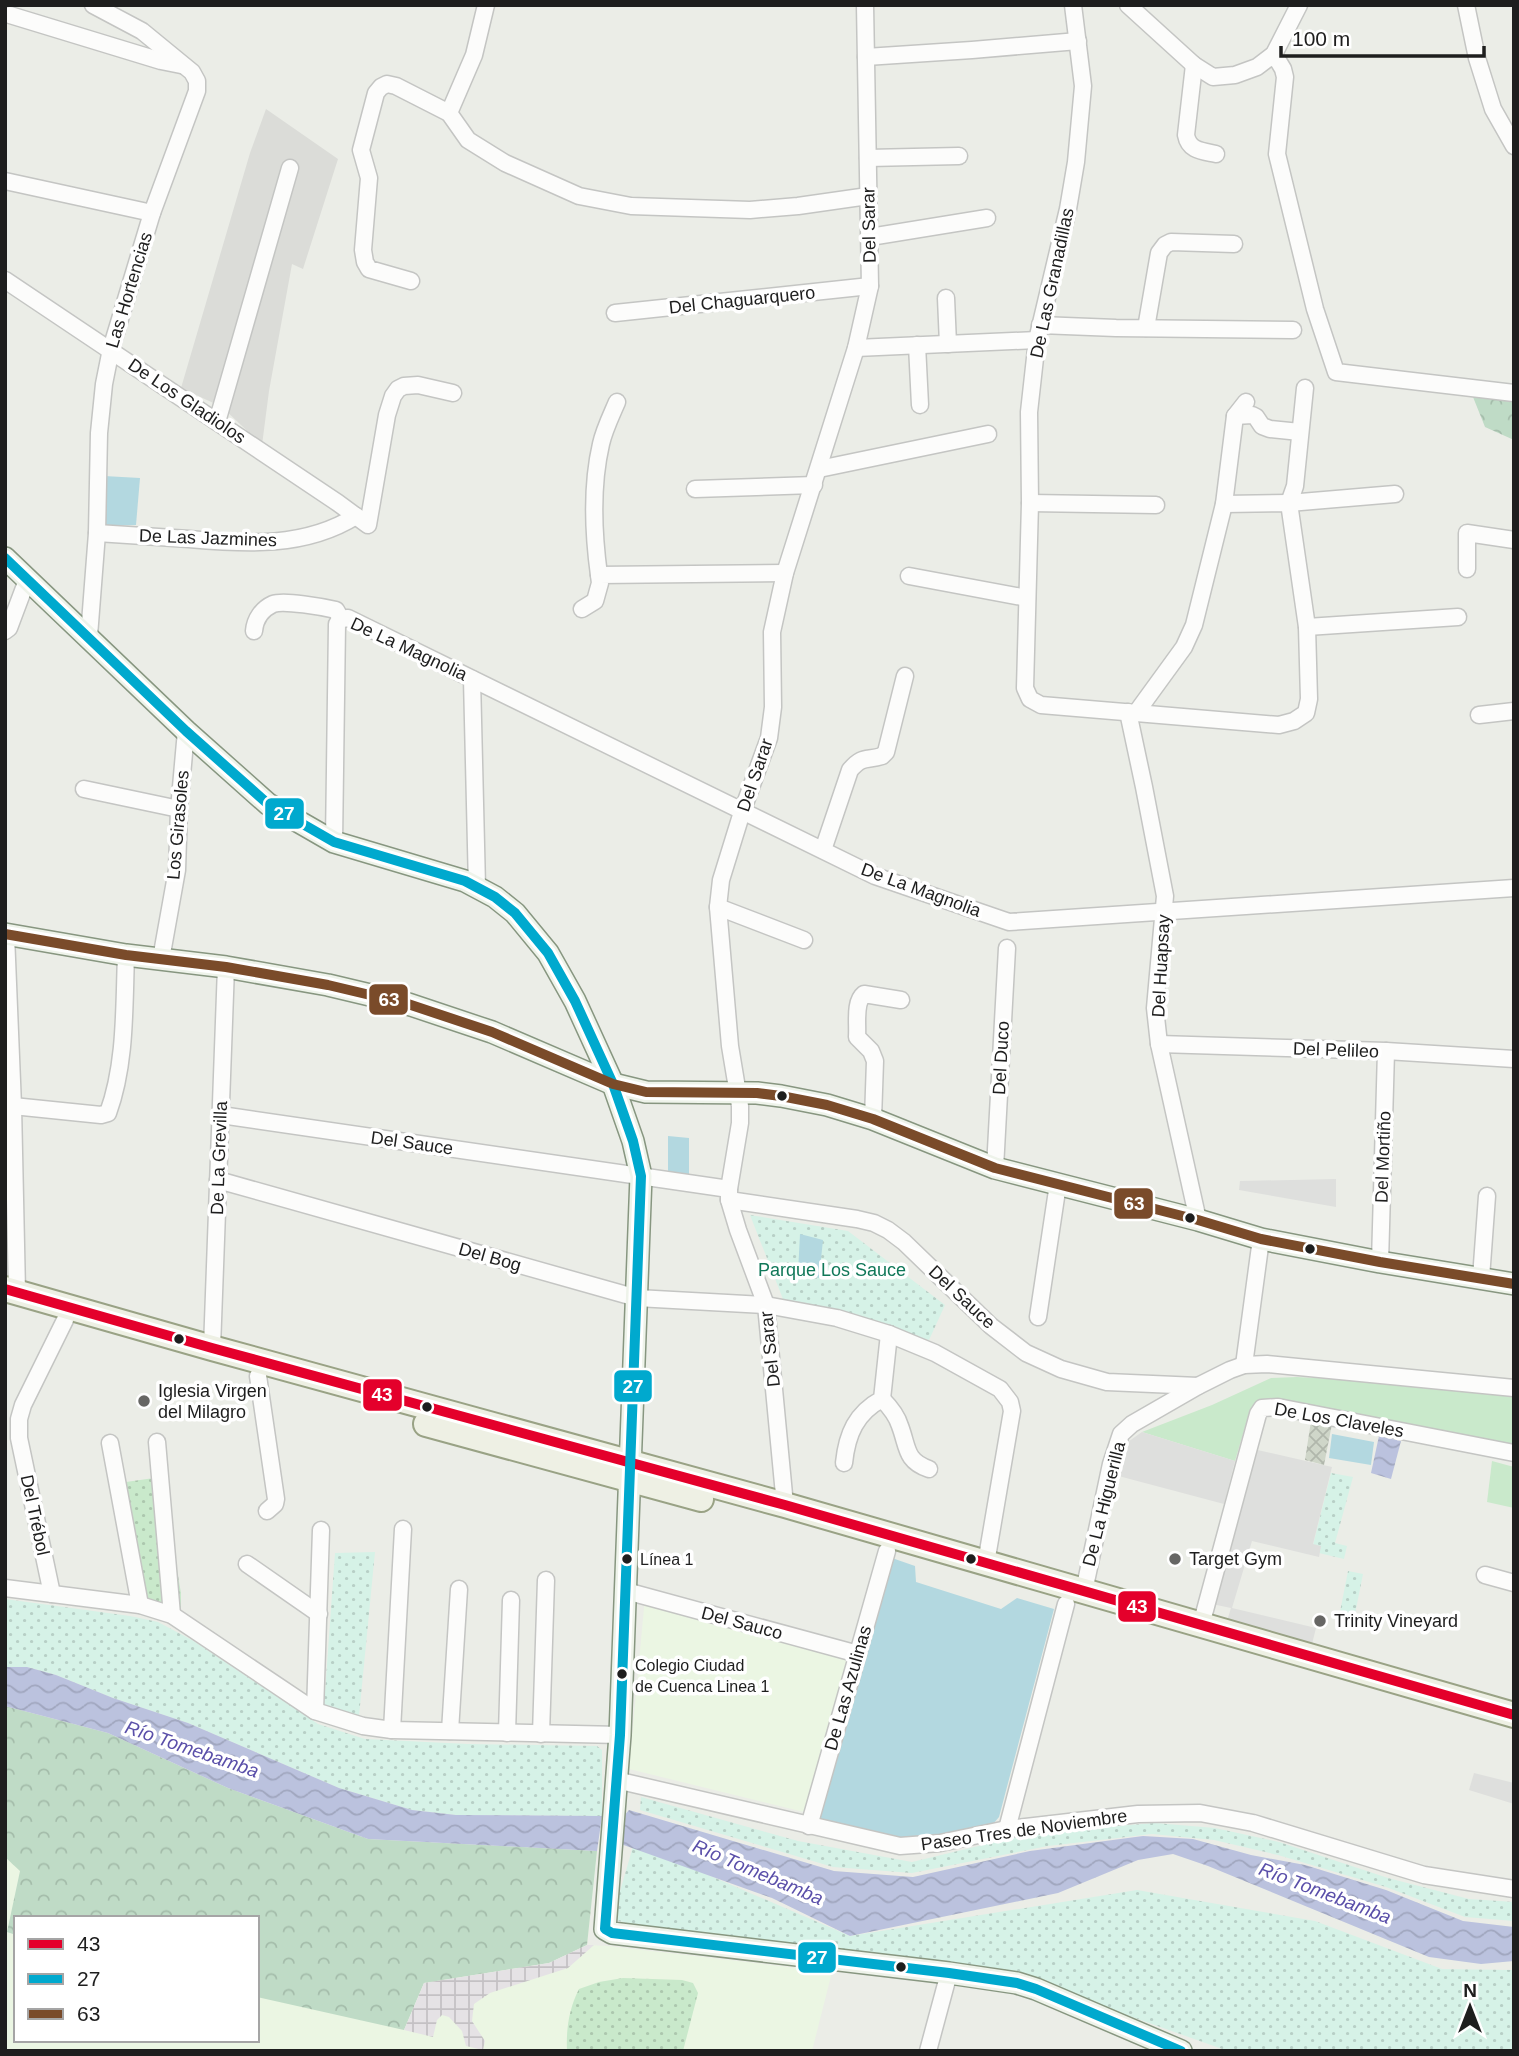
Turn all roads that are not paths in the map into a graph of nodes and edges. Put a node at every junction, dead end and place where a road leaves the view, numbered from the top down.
1 (93, 5) edge
2 (486, 5) edge
3 (865, 5) edge
4 (1073, 5) edge
5 (1128, 5) edge
6 (1299, 5) edge
7 (1466, 5) edge
8 (10, 15) dead end
9 (1078, 41) junction
10 (1274, 54) junction
11 (866, 57) junction
12 (183, 65) junction
13 (1194, 65) junction
14 (449, 113) junction
15 (1514, 146) edge
16 (1216, 154) dead end
17 (959, 156) dead end
18 (868, 158) junction
19 (290, 168) dead end
20 (5, 181) edge
21 (868, 197) junction
22 (152, 213) junction
23 (987, 218) dead end
24 (870, 237) junction
25 (1234, 244) dead end
26 (5, 280) edge
27 (411, 281) dead end
28 (870, 286) junction
29 (946, 298) dead end
30 (615, 313) dead end
31 (1146, 328) junction
32 (1293, 330) dead end
33 (1038, 332) junction
34 (948, 344) junction
35 (917, 345) junction
36 (856, 348) junction
37 (111, 349) junction
38 (1305, 388) dead end
39 (453, 393) dead end
40 (1514, 393) edge
41 (617, 402) dead end
42 (1246, 402) dead end
43 (920, 405) dead end
44 (1236, 416) junction
45 (217, 422) junction
46 (1300, 432) junction
47 (988, 434) dead end
48 (816, 477) junction
49 (695, 489) dead end
50 (1395, 494) dead end
51 (1030, 503) junction
52 (1289, 503) junction
53 (1224, 504) junction
54 (1156, 505) dead end
55 (362, 520) junction
56 (97, 533) junction
57 (1514, 540) edge
58 (5, 558) edge
59 (1467, 569) dead end
60 (786, 573) junction
61 (599, 575) junction
62 (909, 576) dead end
63 (27, 580) junction
64 (1027, 598) junction
65 (582, 609) dead end
66 (1458, 617) dead end
67 (341, 619) junction
68 (1307, 627) junction
69 (5, 631) edge
70 (254, 631) dead end
71 (89, 636) junction
72 (905, 676) dead end
73 (471, 679) junction
74 (1514, 711) edge
75 (1132, 713) junction
76 (1479, 715) dead end
77 (186, 731) junction
78 (84, 789) dead end
79 (179, 809) junction
80 (742, 812) junction
81 (334, 842) junction
82 (823, 850) junction
83 (477, 887) junction
84 (1514, 888) edge
85 (718, 907) junction
86 (1164, 912) junction
87 (6, 935) edge
88 (804, 940) dead end
89 (1007, 948) dead end
90 (126, 955) junction
91 (161, 959) junction
92 (226, 967) junction
93 (901, 1000) dead end
94 (1159, 1044) junction
95 (1386, 1051) junction
96 (1514, 1059) edge
97 (613, 1084) junction
98 (738, 1093) junction
99 (13, 1105) junction
100 (221, 1115) junction
101 (873, 1119) junction
102 (995, 1168) junction
103 (641, 1176) junction
104 (218, 1180) junction
105 (1058, 1184) junction
106 (729, 1195) junction
107 (1487, 1196) dead end
108 (1198, 1220) junction
109 (1261, 1239) junction
110 (1380, 1262) junction
111 (1481, 1279) junction
112 (1514, 1284) edge
113 (9, 1295) edge
114 (637, 1298) junction
115 (766, 1305) junction
116 (1038, 1317) dead end
117 (65, 1320) junction
118 (889, 1334) junction
119 (212, 1349) junction
120 (1244, 1365) junction
121 (258, 1376) junction
122 (1198, 1386) junction
123 (1514, 1388) edge
124 (882, 1399) junction
125 (110, 1443) dead end
126 (157, 1443) dead end
127 (1514, 1453) edge
128 (844, 1463) dead end
129 (929, 1469) dead end
130 (630, 1471) junction
131 (785, 1505) junction
132 (267, 1511) dead end
133 (403, 1529) dead end
134 (321, 1530) dead end
135 (887, 1551) junction
136 (986, 1563) junction
137 (247, 1564) dead end
138 (1485, 1575) dead end
139 (546, 1580) dead end
140 (1514, 1583) edge
141 (5, 1588) edge
142 (459, 1589) dead end
143 (626, 1591) junction
144 (52, 1594) junction
145 (1075, 1598) junction
146 (511, 1600) dead end
147 (140, 1605) junction
148 (318, 1614) junction
149 (172, 1615) junction
150 (1201, 1625) junction
151 (858, 1654) junction
152 (315, 1711) junction
153 (1514, 1715) edge
154 (1514, 1728) edge
155 (392, 1730) junction
156 (450, 1731) junction
157 (507, 1733) junction
158 (541, 1734) junction
159 (620, 1735) junction
160 (616, 1789) junction
161 (809, 1826) junction
162 (1007, 1829) junction
163 (1514, 1889) edge
164 (949, 1973) junction
165 (929, 2051) edge
166 (1181, 2051) edge

1 - 12 street, Las Hortencias
2 - 14 street
3 - 11 street, Del Sarar
4 - 9 street, De Las Granadillas
5 - 13 street
6 - 10 street
7 - 15 street
8 - 12 street
9 - 11 street
9 - 33 street, De Las Granadillas
10 - 13 street
10 - 40 street
11 - 18 street, Del Sarar
12 - 22 street, Las Hortencias
13 - 16 street
14 - 21 street
14 - 27 street
17 - 18 street
18 - 21 street, Del Sarar
19 - 45 street
20 - 22 street
21 - 24 street, Del Sarar
22 - 37 street, Las Hortencias
23 - 24 street
24 - 28 street, Del Sarar
25 - 31 street
26 - 37 street, De Los Gladiolos
28 - 30 street, Del Chaguarquero
28 - 36 street, Del Sarar
29 - 34 street
31 - 32 street
31 - 33 street
33 - 34 street
33 - 51 street, De Las Granadillas
34 - 35 street
35 - 36 street
35 - 43 street
36 - 48 street, Del Sarar
37 - 45 street, De Los Gladiolos
37 - 56 street, Las Hortencias
38 - 46 street
39 - 55 street
41 - 61 street
42 - 44 street
44 - 46 street
44 - 53 street
45 - 55 street, De Los Gladiolos
46 - 52 street
47 - 48 street
48 - 49 street
48 - 60 street, Del Sarar
50 - 52 street
51 - 54 street
51 - 64 street, De Las Granadillas
52 - 53 street
52 - 68 street
53 - 75 street
55 - 56 street, De Las Jazmines
56 - 71 street, Las Hortencias
57 - 59 street
58 - 63 street
60 - 61 street
60 - 80 street, Del Sarar
61 - 65 street
62 - 64 street
63 - 69 street
63 - 71 street
64 - 75 street, De Las Granadillas
66 - 68 street
67 - 70 street, De La Magnolia
67 - 73 street, De La Magnolia
67 - 81 street
68 - 75 street
71 - 77 street
72 - 82 street
73 - 80 street, De La Magnolia
73 - 83 street
74 - 76 street
75 - 86 street, Del Huapsay
77 - 79 street, Los Girasoles
77 - 81 street
78 - 79 street
79 - 91 street, Los Girasoles
80 - 82 street, De La Magnolia
80 - 85 street, Del Sarar
81 - 83 street
82 - 86 street, De La Magnolia
83 - 97 street
84 - 86 street, De La Magnolia
85 - 88 street
85 - 98 street, Del Sarar
86 - 94 street, Del Huapsay
87 - 90 street
87 - 99 street
89 - 102 street, Del Duco
90 - 91 street
90 - 99 street
91 - 92 street
92 - 97 street
92 - 100 street, De La Grevilla
93 - 101 street
94 - 95 street, Del Pelileo
94 - 108 street, Del Huapsay
95 - 96 street, Del Pelileo
95 - 110 street, Del Mortiño
97 - 98 street
97 - 103 street
98 - 101 street
98 - 106 street, Del Sarar
99 - 113 street
100 - 103 street, Del Sauce
100 - 104 street, De La Grevilla
101 - 102 street
102 - 105 street
103 - 106 street, Del Sauce
103 - 114 street
104 - 114 street, Del Bog
104 - 119 street, De La Grevilla
105 - 108 street
105 - 116 street
106 - 115 street, Del Sarar
106 - 122 street, Del Sauce
107 - 111 street
108 - 109 street
109 - 110 street
109 - 120 street
110 - 111 street
111 - 112 street
113 - 117 main road
113 - 119 main road
114 - 115 street, Del Bog
114 - 130 street
115 - 118 street, Del Bog
115 - 131 street, Del Sarar
117 - 121 main road
117 - 144 street, Del Trébol
118 - 124 street
118 - 136 street, Del Bog
119 - 130 main road
120 - 122 street, De La Higuerilla
120 - 123 street
121 - 130 main road
121 - 132 street
122 - 145 street, De La Higuerilla
124 - 128 street
124 - 129 street
125 - 147 street
126 - 149 street
127 - 150 street, De Los Claveles
130 - 131 main road
130 - 135 main road
130 - 143 street
131 - 136 main road
133 - 155 street
134 - 148 street
135 - 145 main road
135 - 151 street, De Las Azulinas
136 - 145 main road
137 - 148 street
138 - 140 street
139 - 158 street
141 - 144 street
142 - 156 street
143 - 151 street, Del Sauco
143 - 159 street
144 - 147 street
145 - 150 main road
145 - 154 main road
145 - 162 street, De La Higuerilla
146 - 157 street
147 - 149 street
148 - 152 street
149 - 152 street
150 - 153 main road
151 - 161 street, De Las Azulinas
152 - 155 street
155 - 156 street
156 - 157 street
157 - 158 street
158 - 159 street
159 - 160 street
160 - 161 street, Paseo Tres de Noviembre
160 - 164 street
161 - 162 street, Paseo Tres de Noviembre
162 - 163 street, Paseo Tres de Noviembre
164 - 165 street
164 - 166 street

